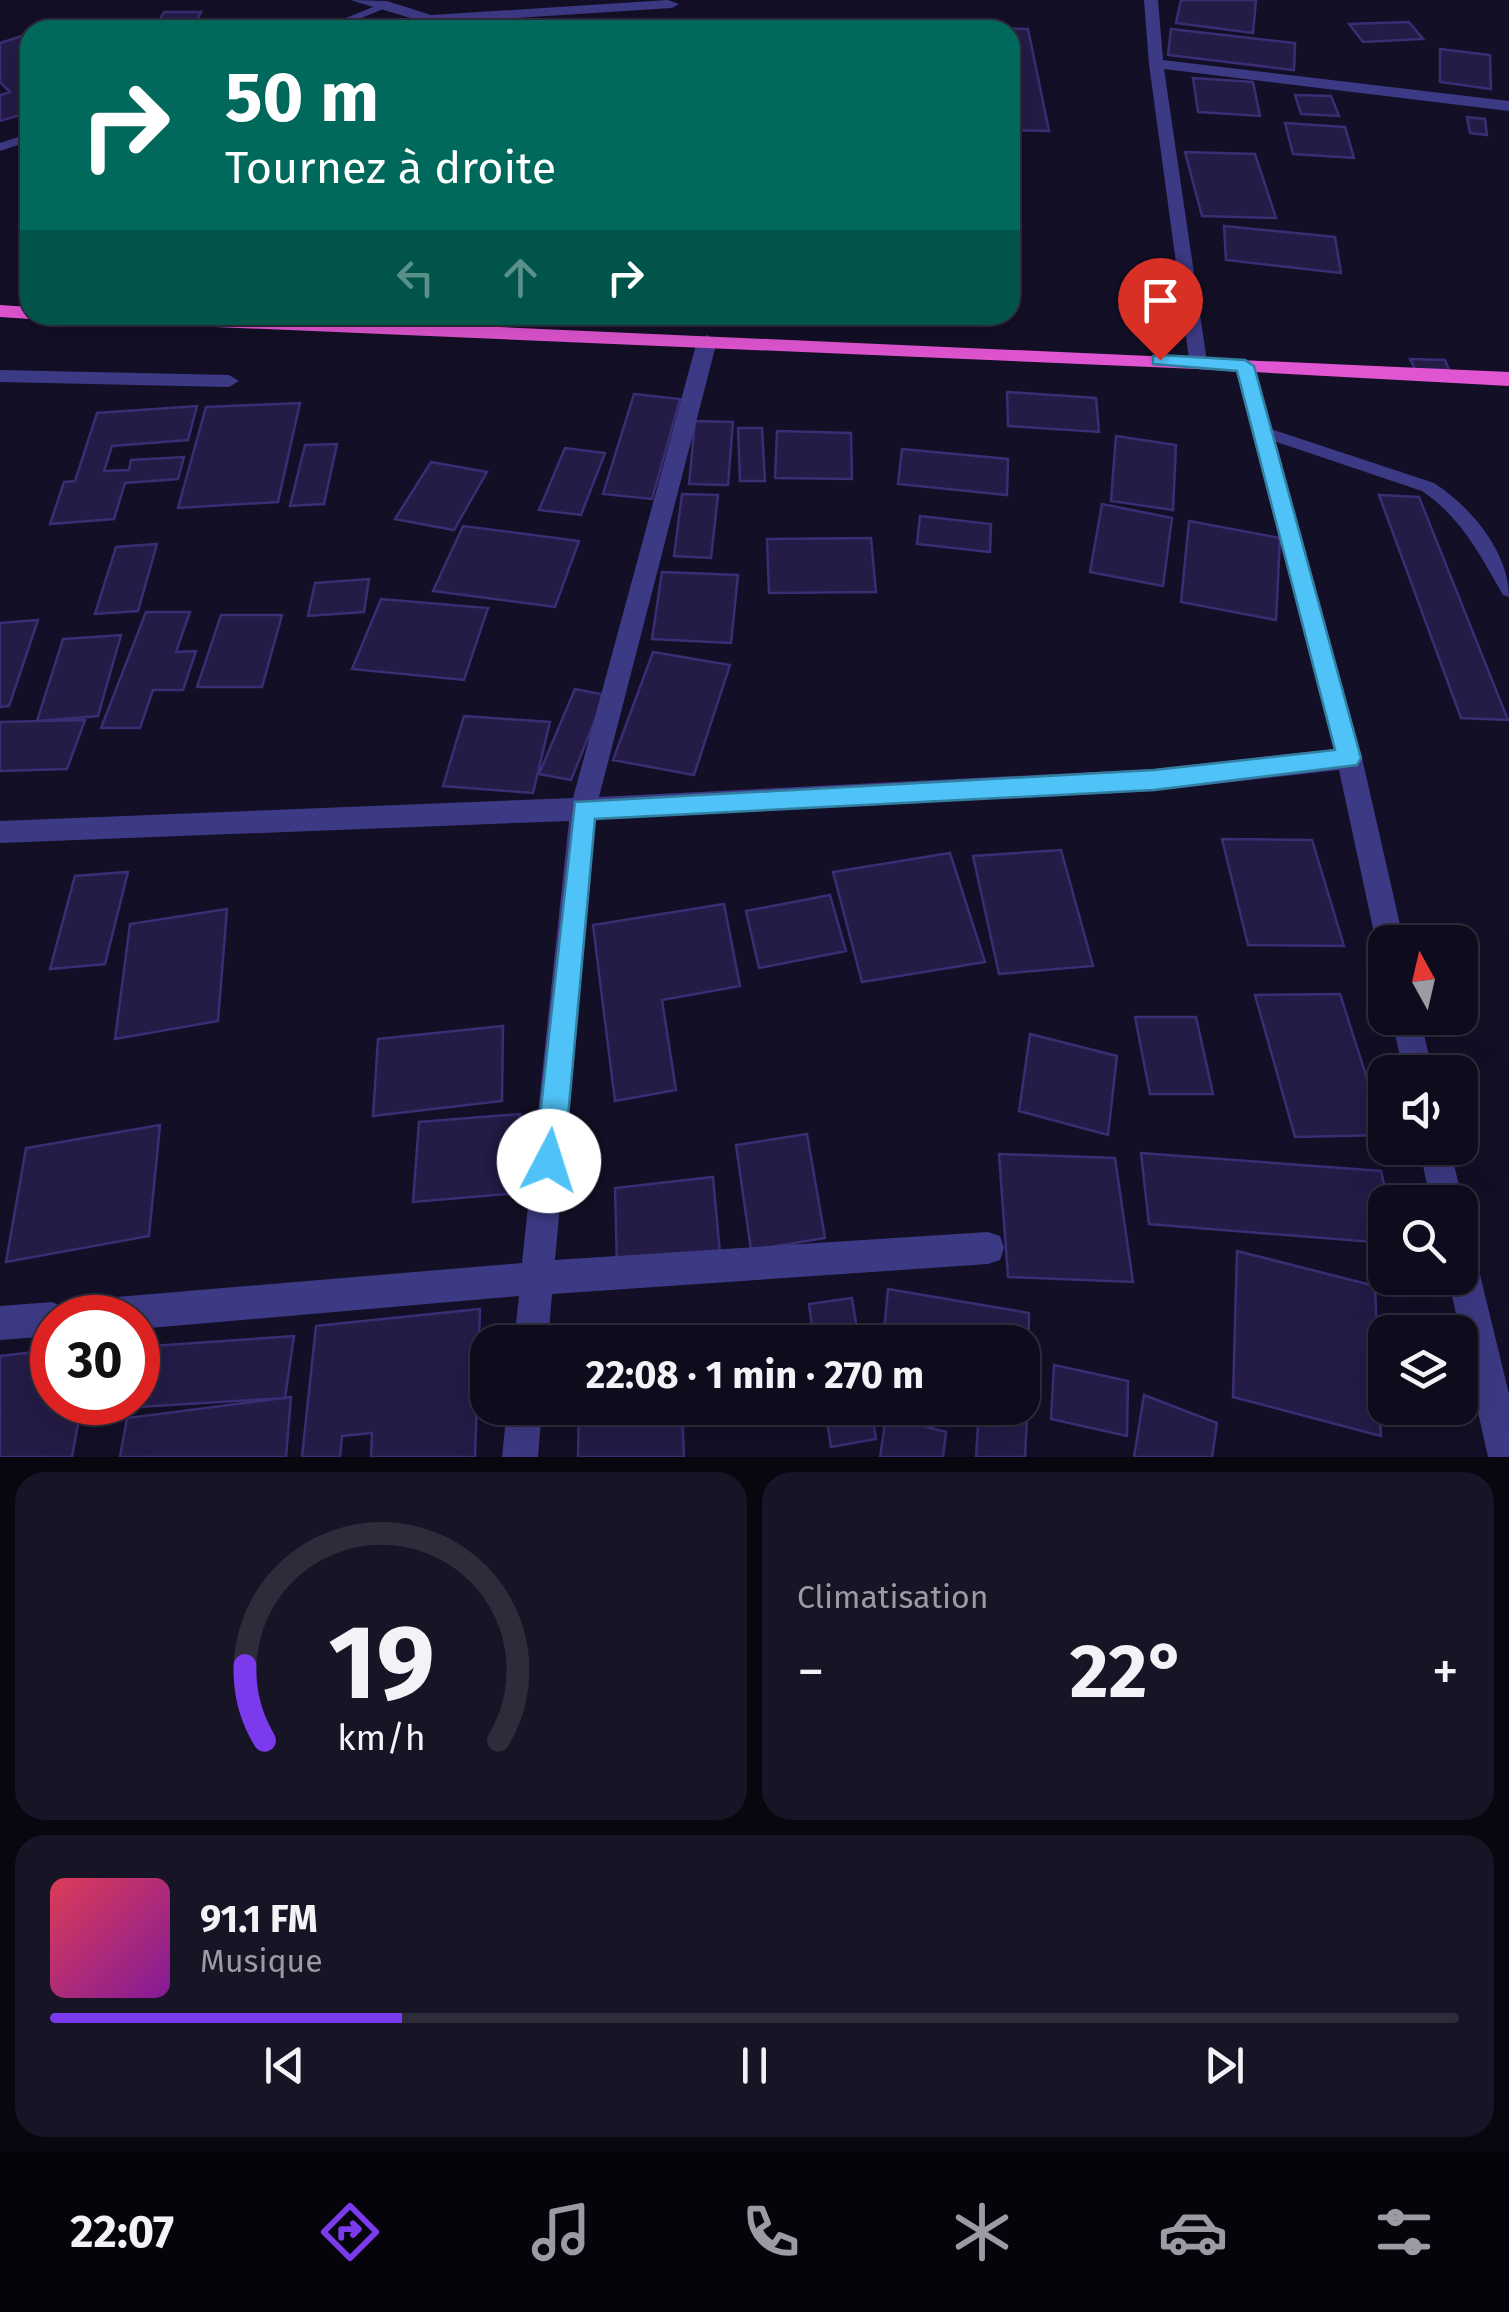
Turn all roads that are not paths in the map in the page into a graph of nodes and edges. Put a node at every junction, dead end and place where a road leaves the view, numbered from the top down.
1 (357, 0) edge
2 (1152, 0) edge
3 (387, 4) junction
4 (672, 4) dead end
5 (347, 20) edge
6 (423, 20) edge
7 (480, 20) edge
8 (1156, 64) junction
9 (1509, 106) edge
10 (389, 325) edge
11 (707, 341) junction
12 (1197, 362) junction
13 (1245, 366) junction
14 (0, 376) edge
15 (1509, 379) edge
16 (230, 380) dead end
17 (1262, 431) junction
18 (1509, 590) edge
19 (1349, 758) junction
20 (584, 809) junction
21 (0, 832) edge
22 (1386, 925) edge
23 (988, 1248) dead end
24 (538, 1278) junction
25 (1469, 1295) edge
26 (160, 1310) edge
27 (30, 1320) edge
28 (0, 1322) edge
29 (534, 1325) edge
30 (523, 1425) edge
31 (520, 1457) edge
32 (1506, 1457) edge

1 - 3 street
2 - 8 street
3 - 5 lane
3 - 6 street
4 - 7 street
8 - 9 street
8 - 12 street
10 - 11 highway
11 - 12 highway
11 - 20 street
12 - 13 highway
13 - 15 highway
13 - 17 street
14 - 16 street
17 - 18 lane
17 - 19 street
19 - 20 street
19 - 22 street
20 - 21 street
20 - 24 street
23 - 24 street
24 - 26 street
24 - 29 street
25 - 32 street
27 - 28 street
30 - 31 street

